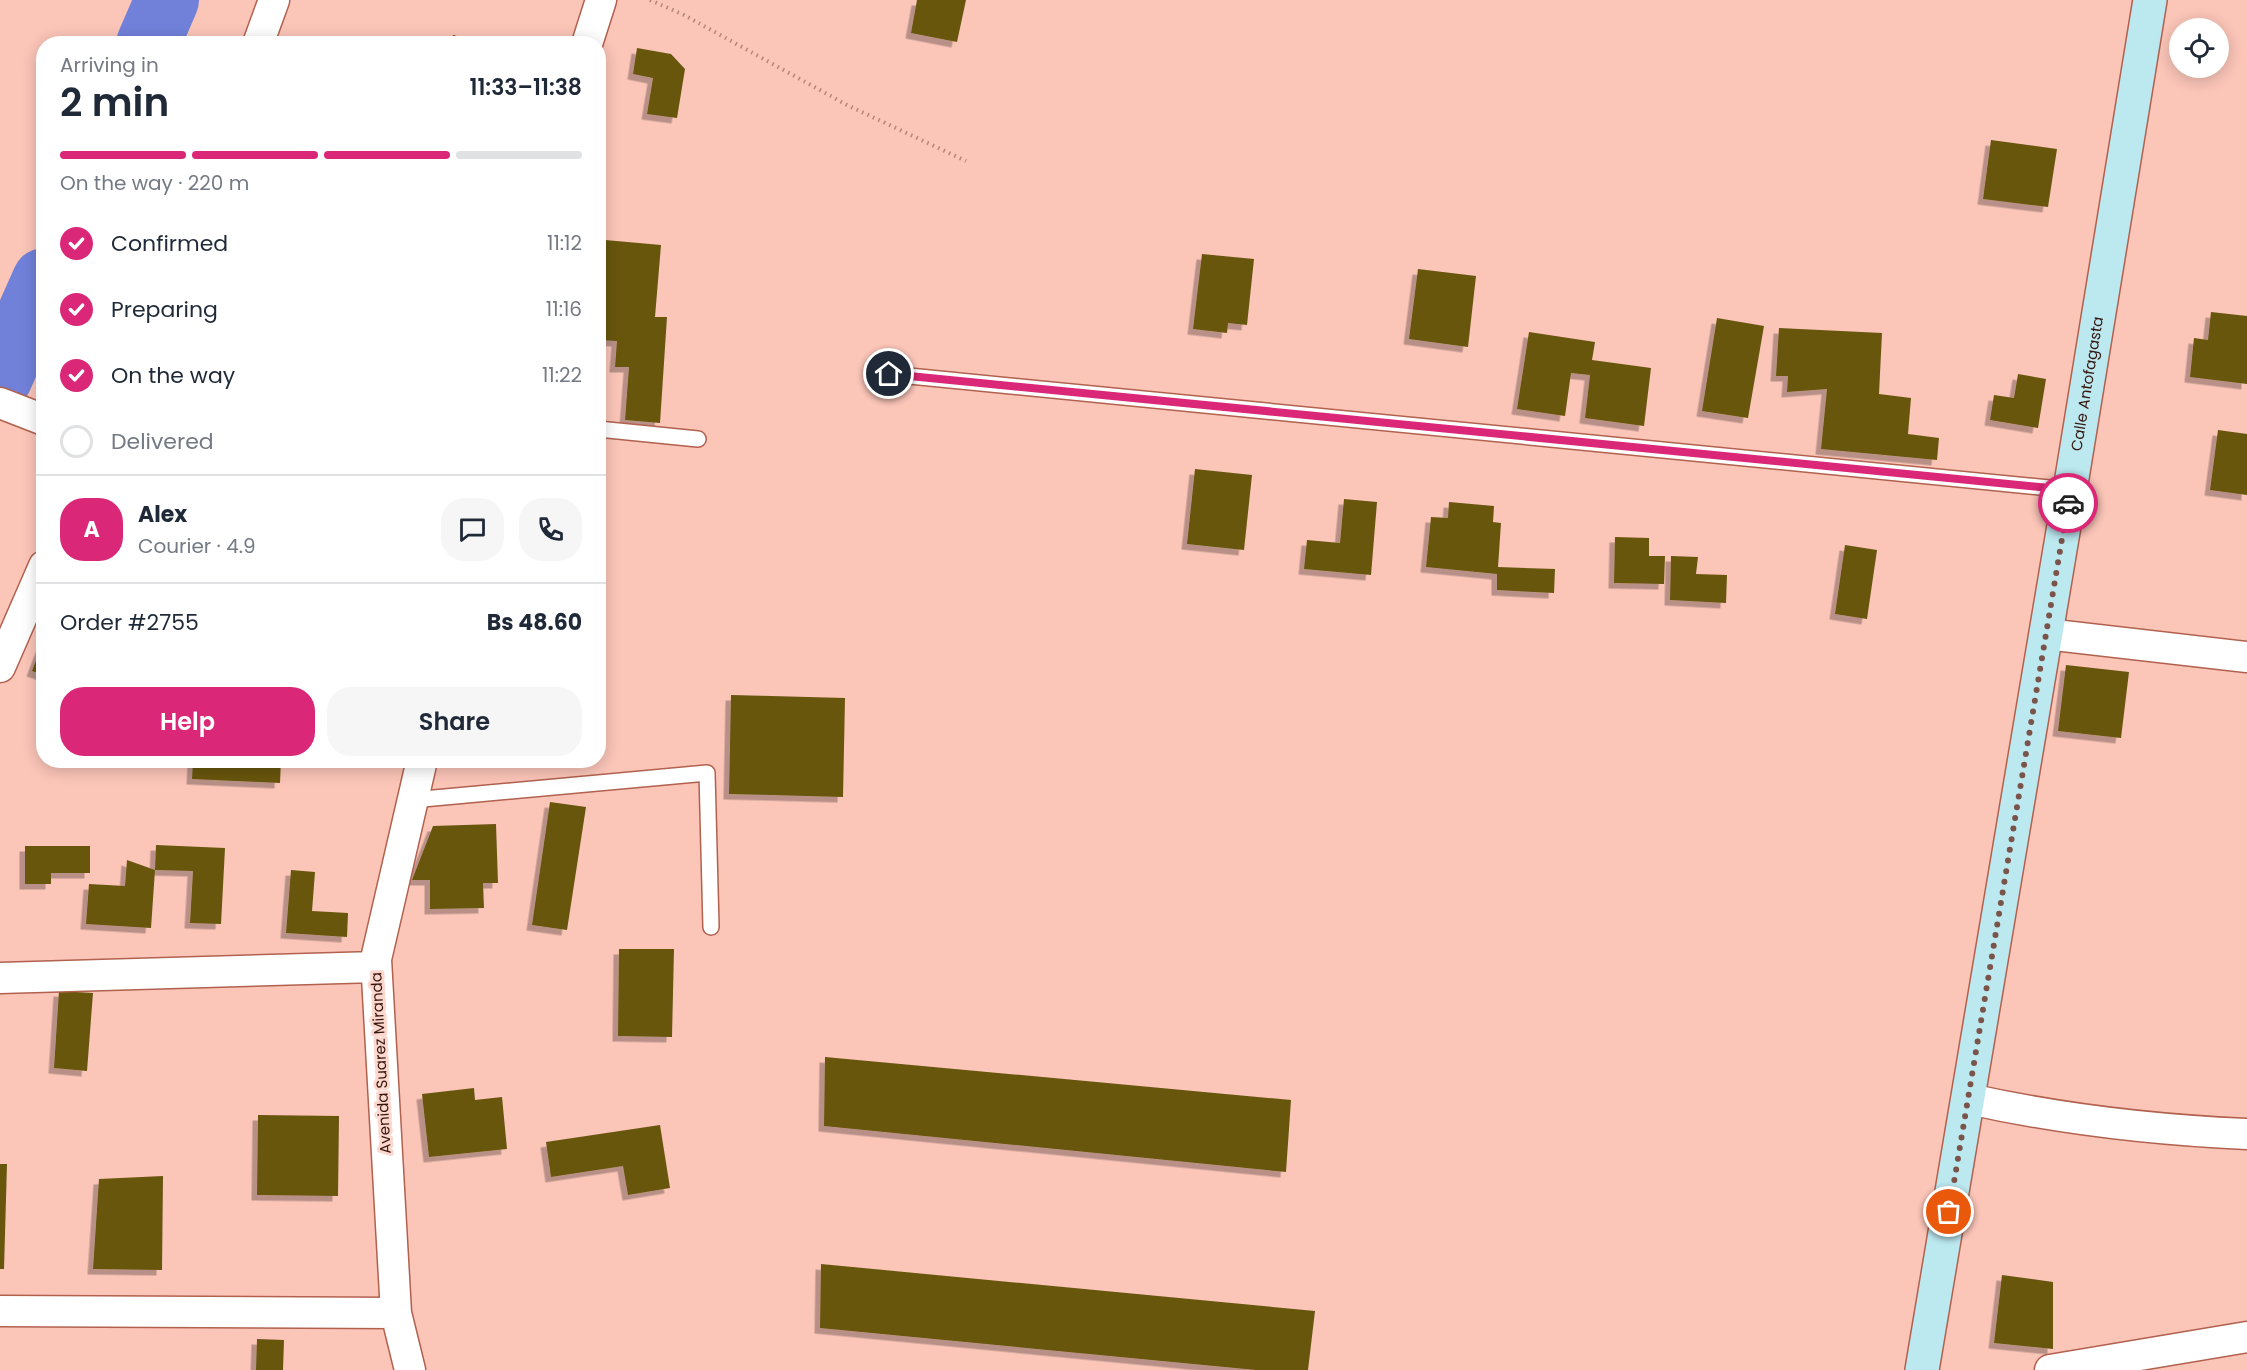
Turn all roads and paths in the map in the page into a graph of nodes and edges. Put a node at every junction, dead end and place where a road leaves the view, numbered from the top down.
1 (274, 0) edge
2 (601, 0) edge
3 (650, 0) edge
4 (2150, 0) edge
5 (261, 36) edge
6 (590, 36) edge
7 (966, 161) dead end
8 (889, 374) dead end
9 (606, 430) edge
10 (698, 439) dead end
11 (2070, 490) junction
12 (36, 584) edge
13 (2046, 634) junction
14 (2247, 657) edge
15 (0, 667) edge
16 (420, 768) edge
17 (412, 800) junction
18 (711, 927) dead end
19 (376, 967) junction
20 (0, 978) edge
21 (1969, 1099) junction
22 (2247, 1134) edge
23 (0, 1311) edge
24 (396, 1313) junction
25 (2247, 1337) edge
26 (410, 1370) edge
27 (1922, 1370) edge
28 (2050, 1370) edge

1 - 5 street
2 - 6 street
3 - 7 path
4 - 11 main road, Calle Antofagasta
8 - 11 lane
9 - 10 lane
11 - 13 main road, Calle Antofagasta
12 - 15 street
13 - 14 street
13 - 21 main road, Calle Antofagasta
16 - 17 street, Avenida Suarez Miranda
17 - 18 lane
17 - 19 street, Avenida Suarez Miranda
19 - 20 street
19 - 24 street, Avenida Suarez Miranda
21 - 22 street
21 - 27 main road, Calle Antofagasta
23 - 24 street
24 - 26 street, Avenida Suarez Miranda
25 - 28 street

